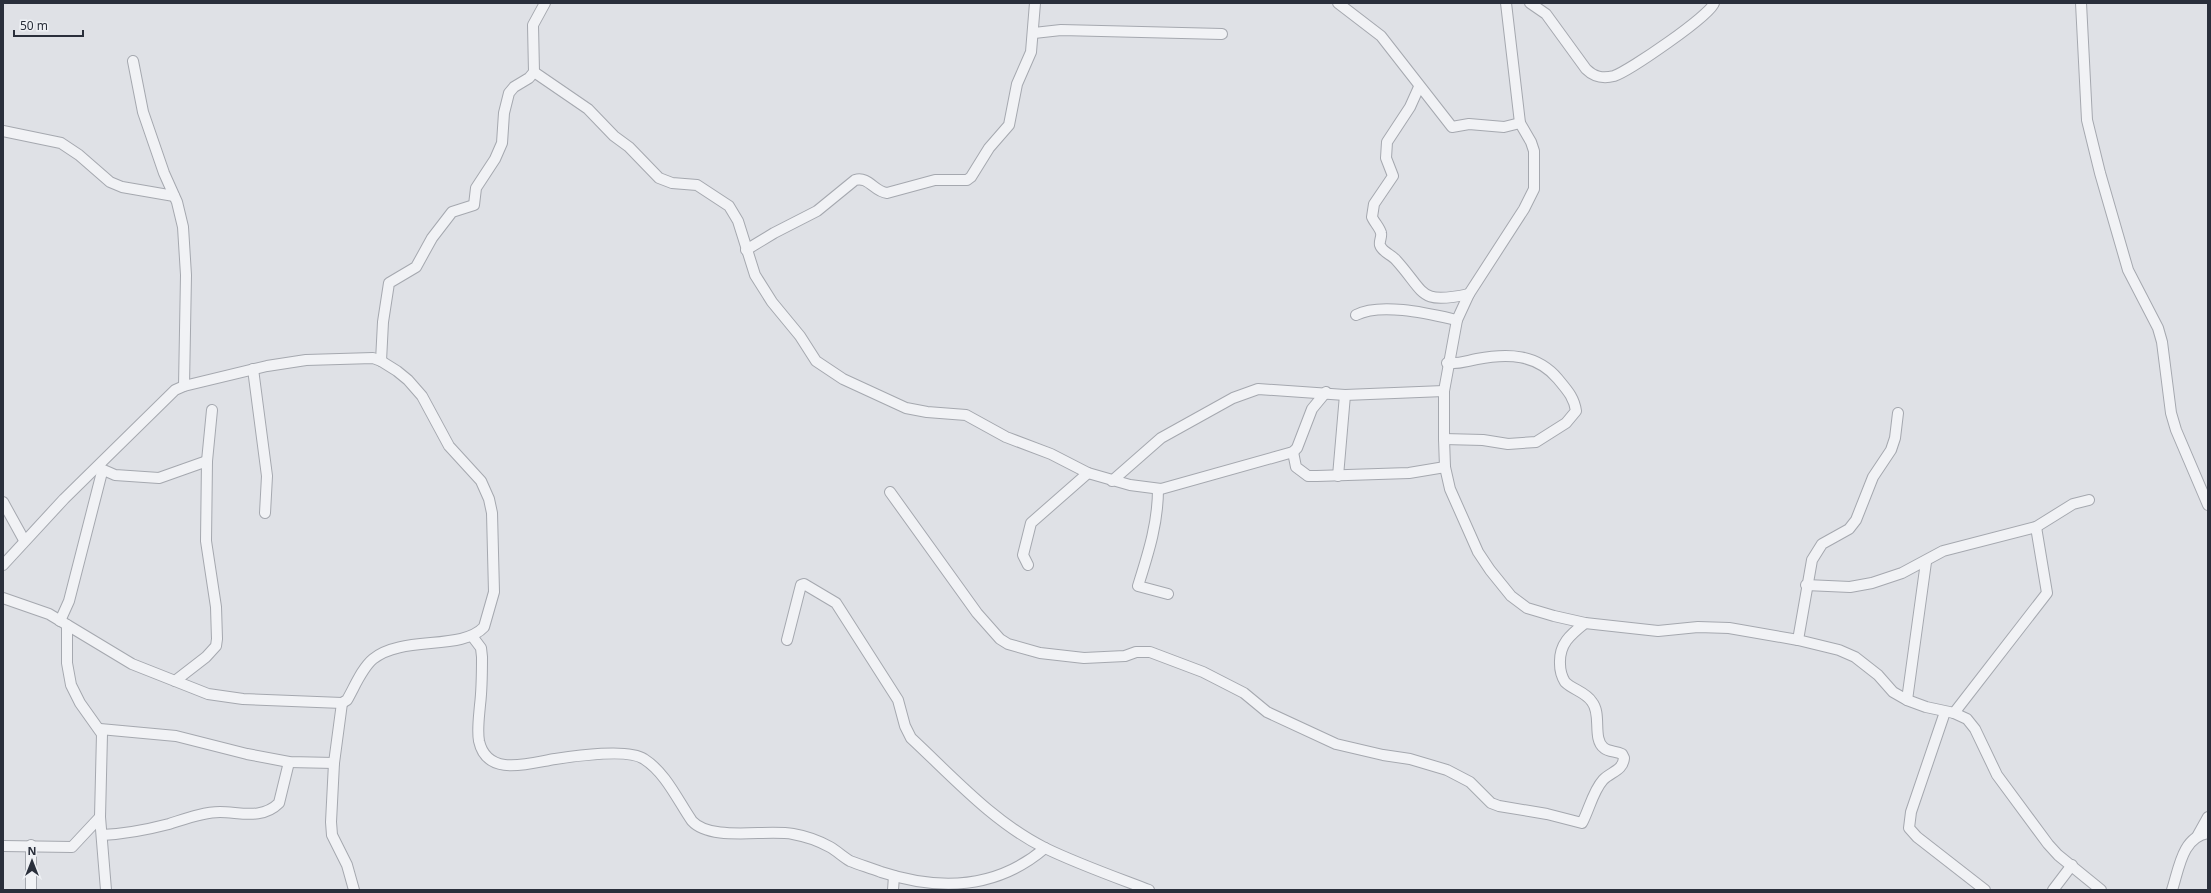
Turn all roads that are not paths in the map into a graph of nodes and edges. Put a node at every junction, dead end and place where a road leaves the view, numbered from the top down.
1 (545, 3) edge
2 (1035, 3) edge
3 (1338, 3) edge
4 (1506, 3) edge
5 (1530, 3) edge
6 (1714, 3) edge
7 (2081, 3) edge
8 (1034, 33) junction
9 (1222, 34) dead end
10 (133, 61) dead end
11 (534, 72) junction
12 (1419, 87) junction
13 (1520, 123) junction
14 (3, 131) edge
15 (174, 196) junction
16 (746, 250) junction
17 (1469, 294) junction
18 (1356, 315) dead end
19 (1457, 320) junction
20 (381, 361) junction
21 (1447, 363) junction
22 (253, 369) junction
23 (184, 386) junction
24 (1444, 391) junction
25 (1326, 392) junction
26 (1344, 395) junction
27 (212, 410) dead end
28 (1898, 413) dead end
29 (1444, 439) junction
30 (1293, 452) junction
31 (207, 461) junction
32 (1445, 467) junction
33 (100, 469) junction
34 (1088, 473) junction
35 (1338, 476) junction
36 (1112, 481) junction
37 (1158, 489) junction
38 (890, 492) dead end
39 (2089, 500) dead end
40 (3, 502) edge
41 (2208, 505) edge
42 (265, 514) dead end
43 (2036, 527) junction
44 (24, 540) junction
45 (1926, 562) junction
46 (3, 565) edge
47 (1028, 565) dead end
48 (1806, 585) junction
49 (1168, 594) dead end
50 (3, 598) edge
51 (64, 623) junction
52 (1586, 623) junction
53 (472, 636) junction
54 (787, 640) dead end
55 (1798, 640) junction
56 (175, 681) junction
57 (1907, 700) junction
58 (342, 703) junction
59 (1949, 712) junction
60 (100, 729) junction
61 (289, 762) junction
62 (334, 763) junction
63 (100, 817) junction
64 (2208, 817) edge
65 (2208, 833) edge
66 (102, 835) junction
67 (2198, 835) junction
68 (31, 845) junction
69 (3, 846) edge
70 (1044, 848) junction
71 (2072, 865) junction
72 (894, 876) junction
73 (31, 890) edge
74 (106, 890) edge
75 (354, 890) edge
76 (893, 890) edge
77 (1149, 890) edge
78 (1985, 890) edge
79 (2053, 890) edge
80 (2101, 890) edge
81 (2172, 890) edge

1 - 11 street
2 - 8 street
3 - 12 street
4 - 13 street
5 - 6 street
7 - 41 street
8 - 9 street
8 - 16 street
10 - 15 street
11 - 16 street
11 - 20 street
12 - 13 street
12 - 17 street
13 - 17 street
14 - 15 street
15 - 23 street
16 - 34 street
17 - 19 street
18 - 19 street
19 - 21 street
20 - 22 street
20 - 53 street
21 - 24 street
21 - 29 street
22 - 23 street
22 - 42 street
23 - 33 street
24 - 26 street
24 - 29 street
25 - 26 street
25 - 30 street
25 - 36 street
26 - 35 street
27 - 31 street
28 - 48 street
29 - 32 street
30 - 35 street
30 - 37 street
31 - 33 street
31 - 56 street
32 - 35 street
32 - 52 street
33 - 44 street
33 - 51 street
34 - 36 street
34 - 47 street
36 - 37 street
37 - 49 street
38 - 52 street
39 - 43 street
40 - 44 street
43 - 45 street
43 - 59 street
44 - 46 street
45 - 48 street
45 - 57 street
48 - 55 street
50 - 51 street
51 - 56 street
51 - 60 street
52 - 55 street
53 - 58 street
53 - 72 street
54 - 70 street
55 - 57 street
56 - 58 street
57 - 59 street
58 - 62 street
59 - 71 street
59 - 78 street
60 - 61 street
60 - 63 street
61 - 62 street
61 - 66 street
62 - 75 street
63 - 66 street
63 - 68 street
64 - 67 street
65 - 67 street
66 - 74 street
67 - 81 street
68 - 69 street
68 - 73 street
70 - 72 street
70 - 77 street
71 - 79 street
71 - 80 street
72 - 76 street

